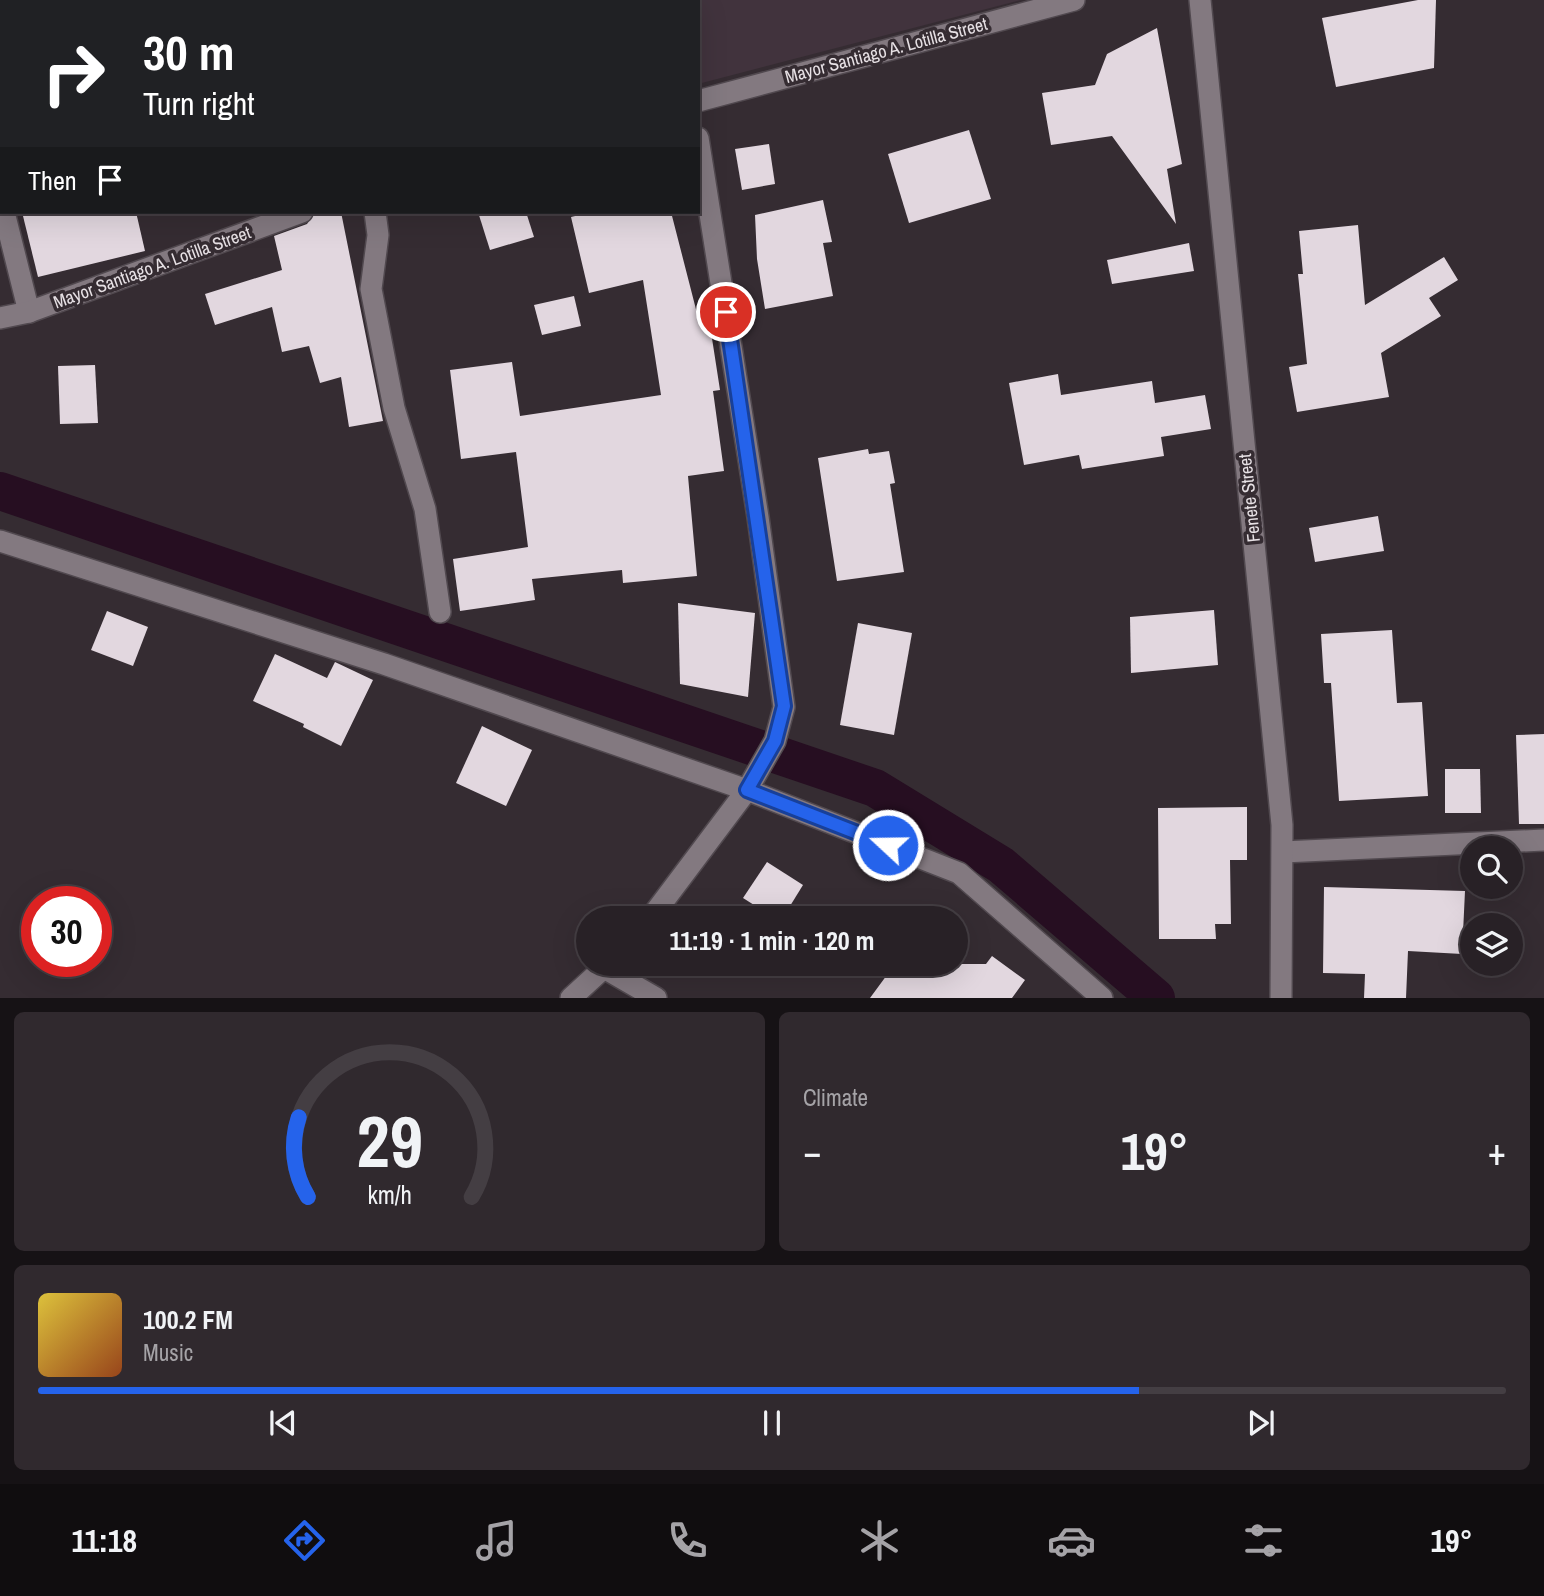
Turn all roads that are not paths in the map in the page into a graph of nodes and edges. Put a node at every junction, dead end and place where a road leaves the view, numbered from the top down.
1 (1074, 0) edge
2 (1200, 0) edge
3 (700, 100) edge
4 (700, 151) edge
5 (4, 214) edge
6 (297, 214) edge
7 (375, 214) edge
8 (29, 312) junction
9 (0, 318) edge
10 (0, 541) edge
11 (440, 612) dead end
12 (752, 783) junction
13 (1544, 840) edge
14 (1283, 852) junction
15 (660, 906) edge
16 (595, 976) edge
17 (622, 976) edge
18 (571, 998) edge
19 (656, 998) edge
20 (1102, 998) edge
21 (1281, 998) edge

1 - 3 street, Mayor Santiago A. Lotilla Street
2 - 14 street, Fenete Street
4 - 12 street
5 - 8 street
6 - 8 street, Mayor Santiago A. Lotilla Street
7 - 11 street
8 - 9 street, Mayor Santiago A. Lotilla Street
10 - 12 street
12 - 15 street
12 - 20 street
13 - 14 street
14 - 21 street, Fenete Street
16 - 18 street
17 - 19 street

